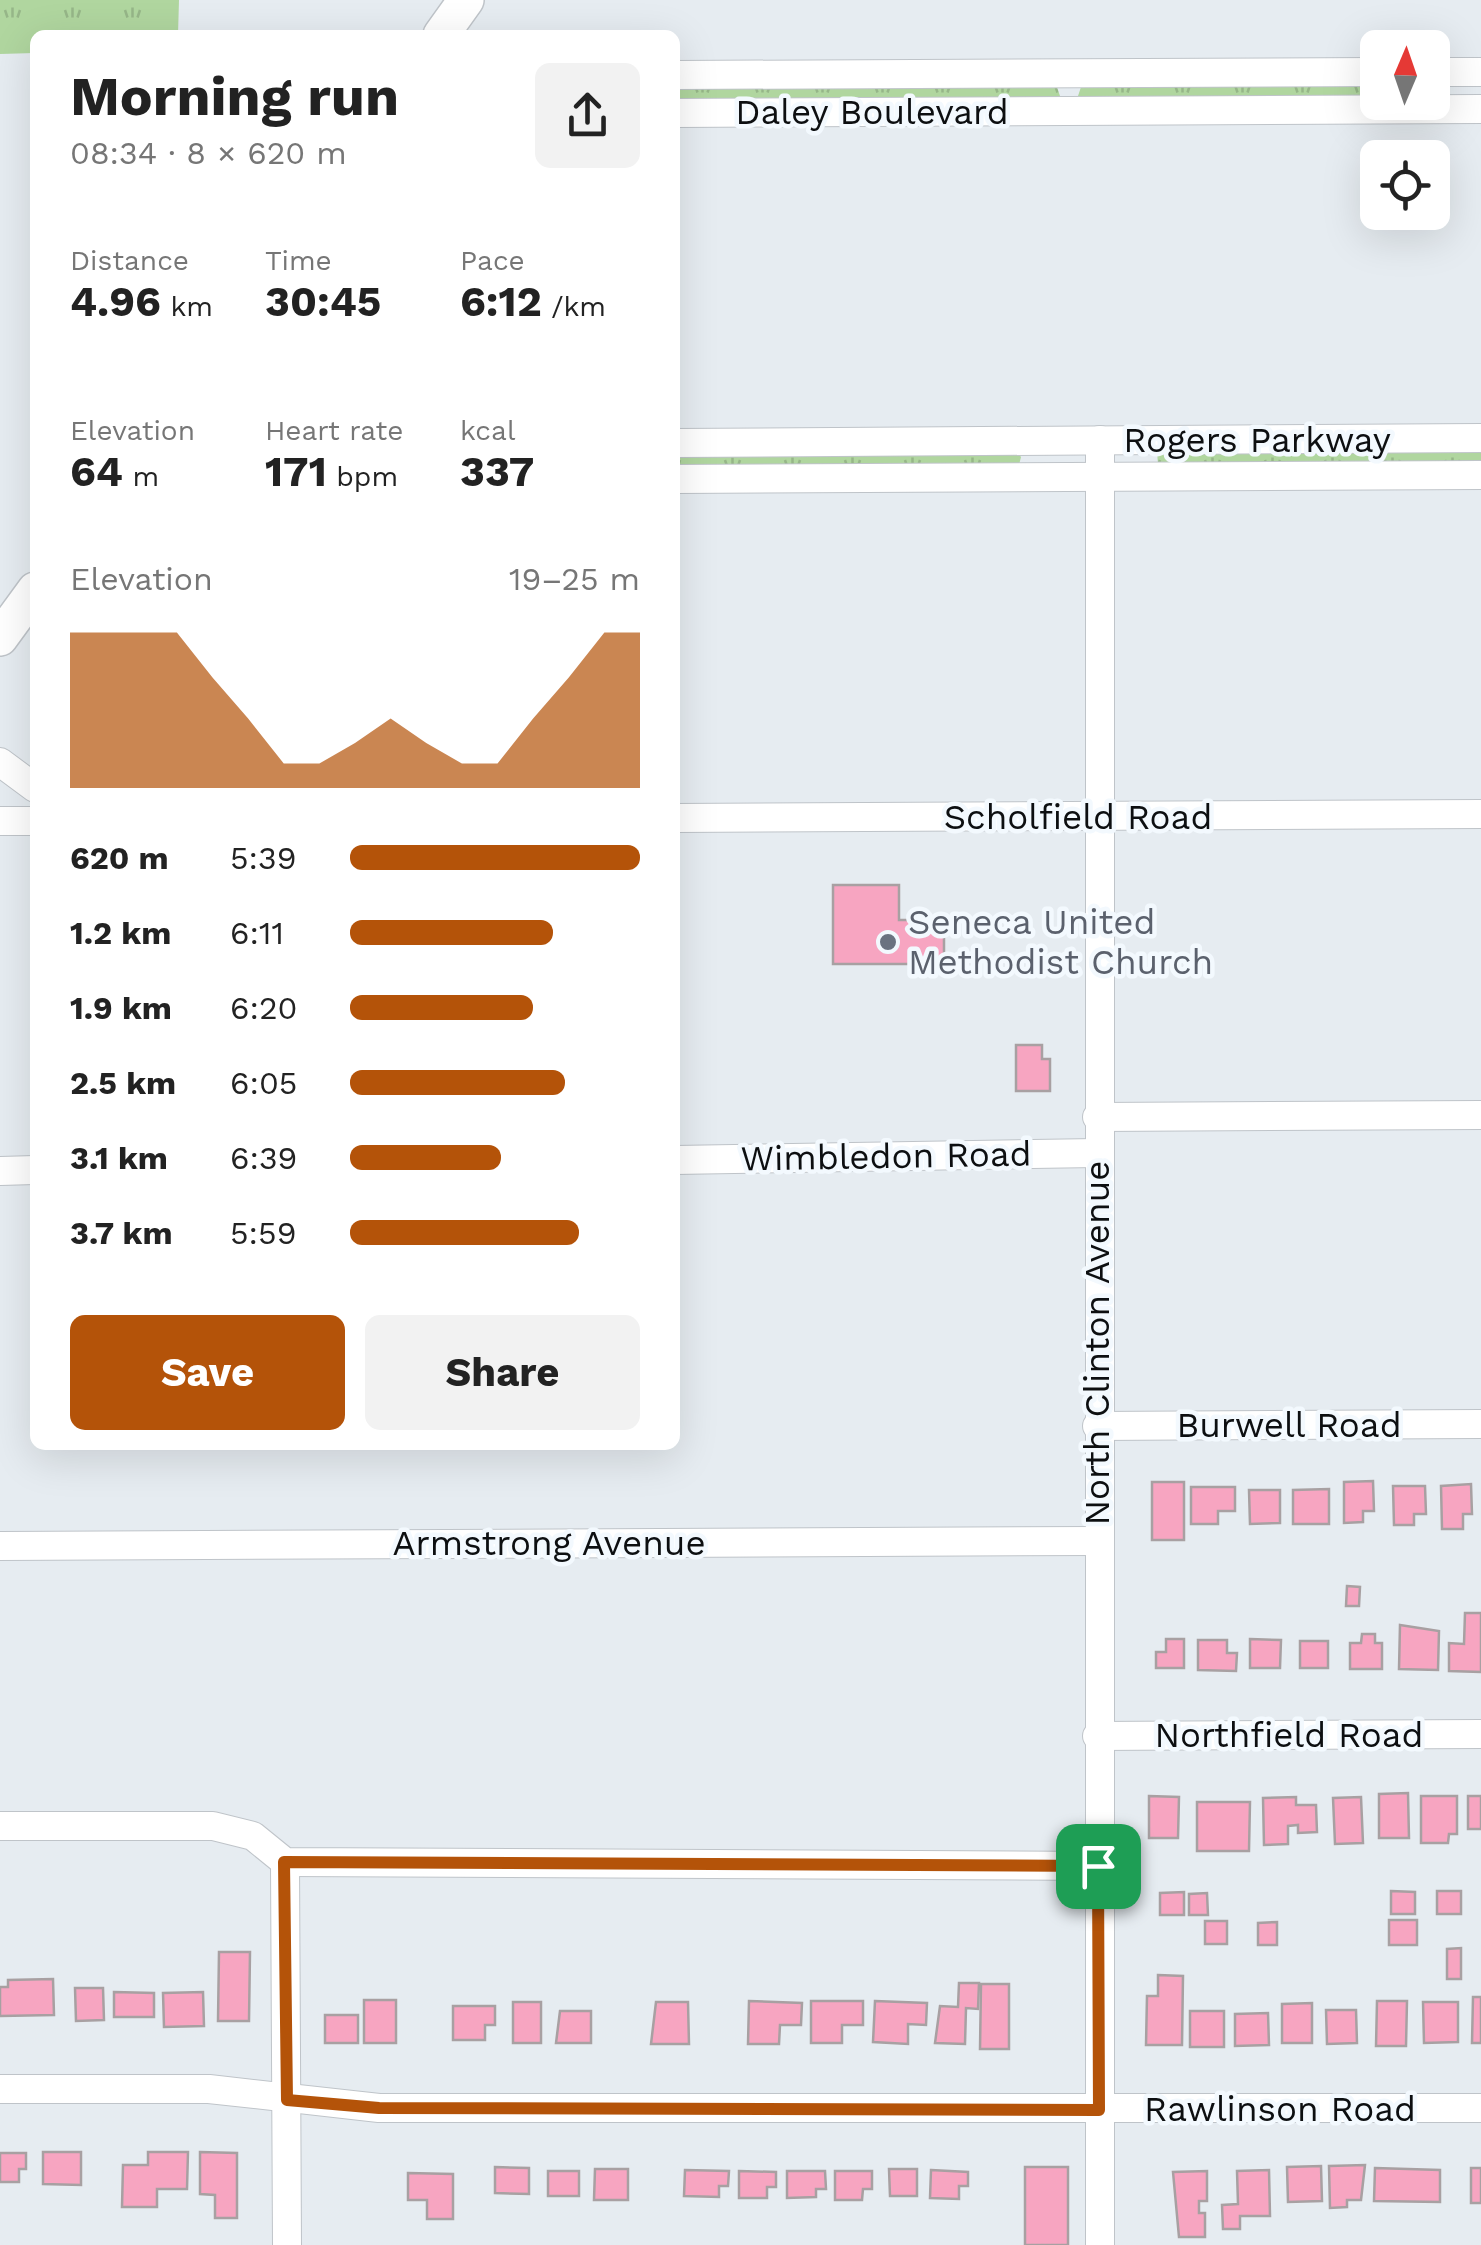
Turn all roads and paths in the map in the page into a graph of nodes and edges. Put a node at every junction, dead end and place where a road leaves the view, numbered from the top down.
1 (466, 0) edge
2 (444, 30) edge
3 (1360, 72) edge
4 (1450, 72) edge
5 (1481, 72) edge
6 (1069, 74) junction
7 (680, 75) edge
8 (1481, 109) edge
9 (1070, 111) junction
10 (680, 113) edge
11 (1481, 438) edge
12 (1100, 440) junction
13 (1032, 441) junction
14 (680, 443) edge
15 (1481, 475) edge
16 (1100, 477) junction
17 (1032, 478) junction
18 (680, 479) edge
19 (30, 597) edge
20 (0, 638) edge
21 (0, 762) edge
22 (30, 784) edge
23 (1481, 814) edge
24 (1098, 816) junction
25 (680, 818) edge
26 (0, 821) edge
27 (30, 821) edge
28 (1481, 1115) edge
29 (1097, 1117) junction
30 (1097, 1152) junction
31 (680, 1160) edge
32 (30, 1170) edge
33 (0, 1171) edge
34 (1481, 1424) edge
35 (1097, 1426) junction
36 (1097, 1541) junction
37 (0, 1546) edge
38 (1481, 1734) edge
39 (1097, 1736) junction
40 (0, 1826) edge
41 (284, 1862) junction
42 (1098, 1866) junction
43 (0, 2088) edge
44 (287, 2100) junction
45 (1481, 2108) edge
46 (1099, 2110) junction
47 (287, 2245) edge
48 (1100, 2245) edge

1 - 2 main road
3 - 6 street, Daley Boulevard
4 - 5 street
6 - 7 street, Daley Boulevard
6 - 9 street
8 - 9 street, Daley Boulevard
9 - 10 street, Daley Boulevard
11 - 12 street, Rogers Parkway
12 - 13 street, Rogers Parkway
12 - 16 street, North Clinton Avenue
13 - 14 street, Rogers Parkway
13 - 17 street
15 - 16 street, Rogers Parkway
16 - 17 street, Rogers Parkway
16 - 24 street, North Clinton Avenue
17 - 18 street, Rogers Parkway
19 - 20 main road
21 - 22 street
23 - 24 street, Scholfield Road
24 - 25 street, Scholfield Road
24 - 29 street, North Clinton Avenue
26 - 27 street
28 - 29 street
29 - 30 street, North Clinton Avenue
30 - 31 street, Wimbledon Road
30 - 35 street, North Clinton Avenue
32 - 33 street
34 - 35 street, Burwell Road
35 - 36 street, North Clinton Avenue
36 - 37 street, Armstrong Avenue
36 - 39 street, North Clinton Avenue
38 - 39 street, Northfield Road
39 - 42 street, North Clinton Avenue
40 - 41 street
41 - 42 street
41 - 44 street
42 - 46 street, North Clinton Avenue
43 - 44 street, Rawlinson Road
44 - 46 street, Rawlinson Road
44 - 47 street
45 - 46 street, Rawlinson Road
46 - 48 street, North Clinton Avenue

